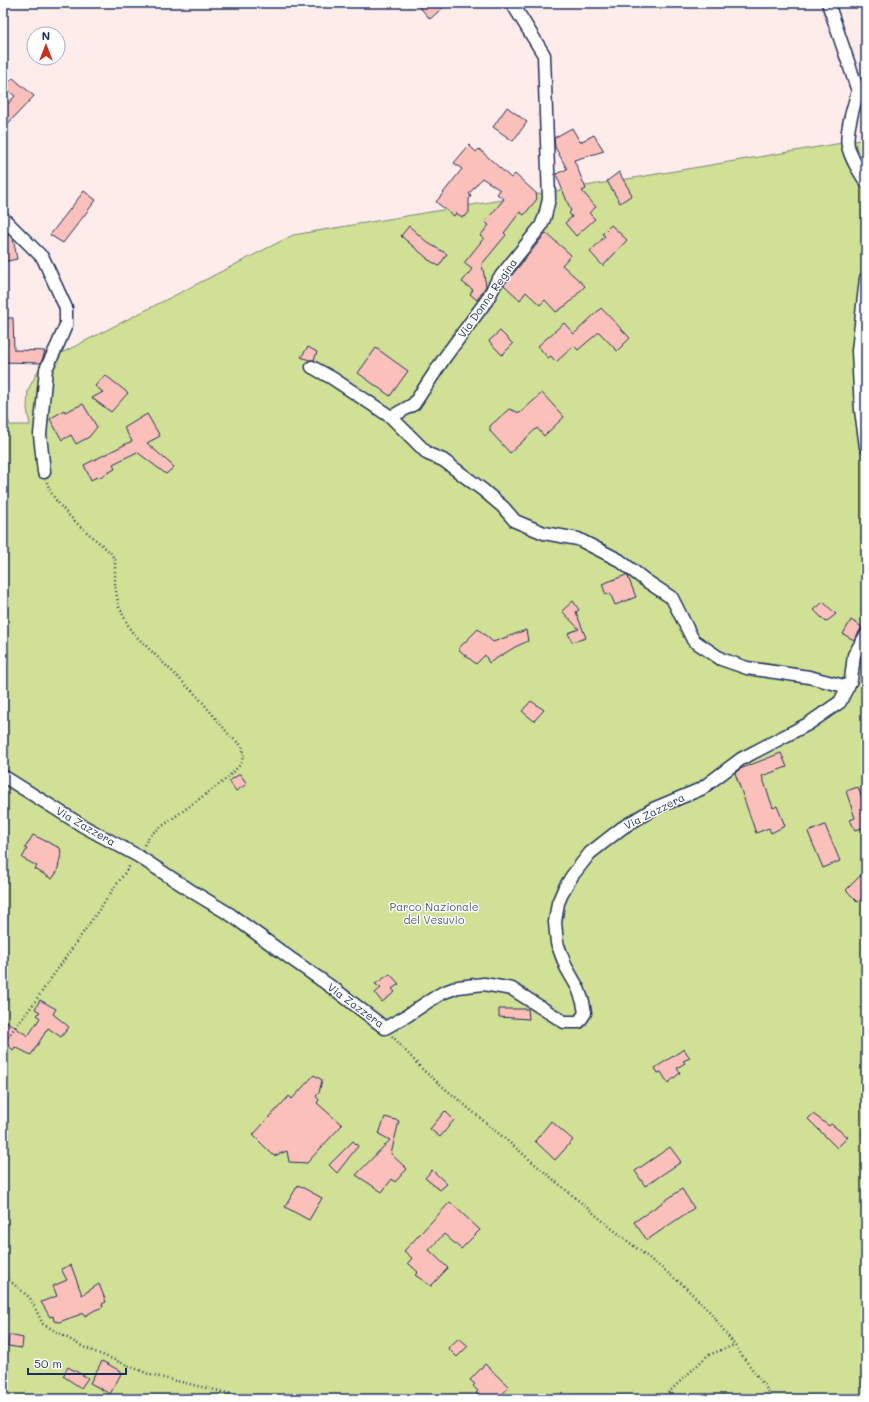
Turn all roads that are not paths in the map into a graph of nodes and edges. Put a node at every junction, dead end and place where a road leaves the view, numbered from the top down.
1 (512, 3) edge
2 (828, 3) edge
3 (862, 94) edge
4 (866, 182) edge
5 (3, 218) edge
6 (866, 278) edge
7 (312, 367) dead end
8 (392, 417) junction
9 (866, 447) edge
10 (44, 472) road end
11 (866, 635) edge
12 (848, 687) junction
13 (3, 776) edge

1 - 8 street, Via Donna Regina
2 - 3 street
3 - 4 street
5 - 10 street
6 - 9 street
7 - 8 street
8 - 12 street
11 - 12 street, Via Zazzera
12 - 13 street, Via Zazzera

